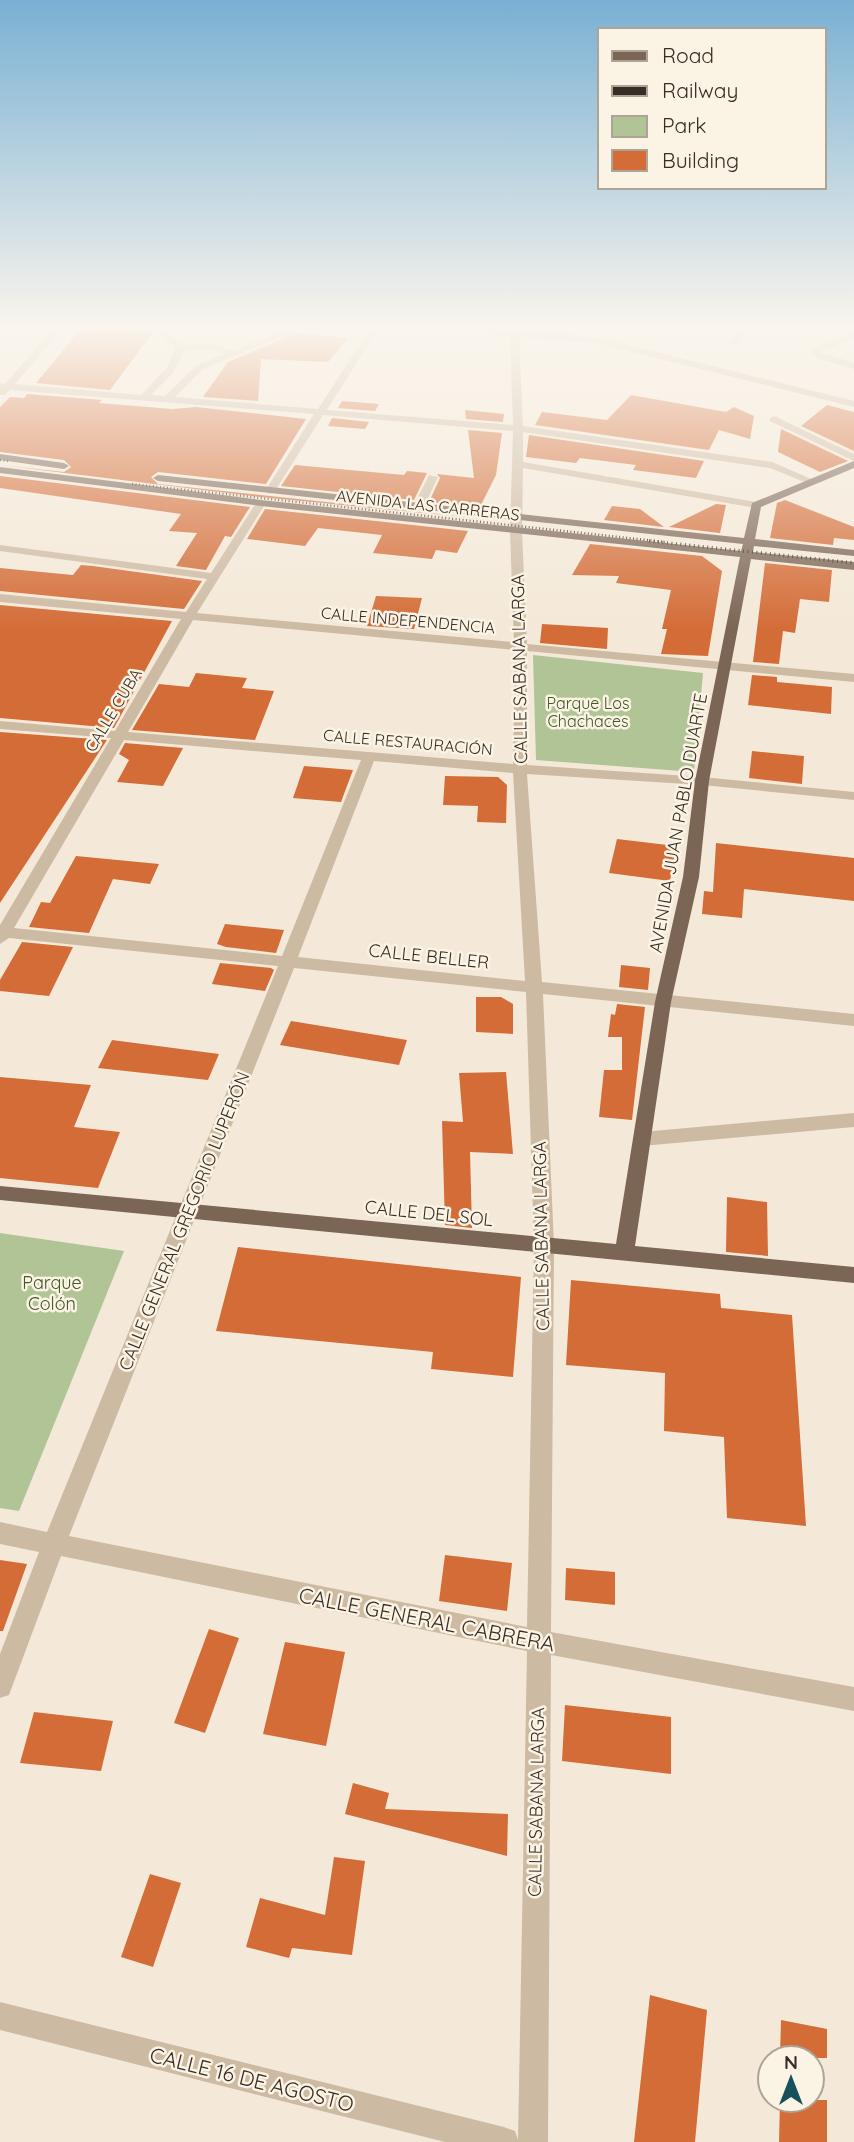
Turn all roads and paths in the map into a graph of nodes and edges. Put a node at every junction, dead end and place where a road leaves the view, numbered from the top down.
1 (310, 430) edge
2 (518, 430) edge
3 (531, 430) edge
4 (796, 430) edge
5 (0, 457) edge
6 (854, 458) edge
7 (518, 464) junction
8 (854, 464) edge
9 (0, 470) edge
10 (433, 477) dead end
11 (811, 481) junction
12 (270, 491) junction
13 (261, 503) junction
14 (756, 505) junction
15 (419, 507) junction
16 (516, 524) junction
17 (0, 548) edge
18 (747, 549) junction
19 (854, 553) edge
20 (854, 566) edge
21 (215, 577) junction
22 (0, 598) edge
23 (188, 618) junction
24 (521, 648) junction
25 (726, 667) junction
26 (854, 678) edge
27 (0, 724) edge
28 (118, 735) junction
29 (369, 757) junction
30 (520, 769) junction
31 (702, 781) junction
32 (854, 796) edge
33 (1, 934) edge
34 (290, 962) junction
35 (534, 986) junction
36 (663, 1002) junction
37 (854, 1020) edge
38 (854, 1120) edge
39 (642, 1139) junction
40 (0, 1193) edge
41 (188, 1210) junction
42 (544, 1245) junction
43 (624, 1253) junction
44 (854, 1275) edge
45 (0, 1533) edge
46 (53, 1544) junction
47 (538, 1641) junction
48 (0, 1686) edge
49 (854, 1699) edge
50 (0, 2017) edge
51 (504, 2142) edge
52 (533, 2142) edge

1 - 12 street
2 - 7 street, CALLE SABANA LARGA
3 - 11 street
4 - 6 street
5 - 12 main road, AVENIDA LAS CARRERAS
7 - 14 street
7 - 16 street, CALLE SABANA LARGA
8 - 11 main road
9 - 13 main road, AVENIDA LAS CARRERAS
10 - 15 street
11 - 14 main road
12 - 15 main road, AVENIDA LAS CARRERAS
13 - 16 main road, AVENIDA LAS CARRERAS
13 - 21 street, CALLE CUBA
14 - 18 main road, AVENIDA JUAN PABLO DUARTE
15 - 16 main road, AVENIDA LAS CARRERAS
16 - 18 main road, AVENIDA LAS CARRERAS
16 - 24 street, CALLE SABANA LARGA
17 - 21 street
18 - 19 main road, AVENIDA LAS CARRERAS
18 - 20 main road, AVENIDA LAS CARRERAS
18 - 25 main road, AVENIDA JUAN PABLO DUARTE
21 - 23 street, CALLE CUBA
22 - 23 street, CALLE INDEPENDENCIA
23 - 24 street, CALLE INDEPENDENCIA
23 - 28 street, CALLE CUBA
24 - 25 street, CALLE INDEPENDENCIA
24 - 30 street, CALLE SABANA LARGA
25 - 26 street, CALLE INDEPENDENCIA
25 - 31 main road, AVENIDA JUAN PABLO DUARTE
27 - 28 street, CALLE RESTAURACIÓN
28 - 29 street, CALLE RESTAURACIÓN
28 - 33 street, CALLE CUBA
29 - 30 street, CALLE RESTAURACIÓN
29 - 34 street, CALLE GENERAL GREGORIO LUPERÓN
30 - 31 street, CALLE RESTAURACIÓN
30 - 35 street, CALLE SABANA LARGA
31 - 32 street, CALLE RESTAURACIÓN
31 - 36 main road, AVENIDA JUAN PABLO DUARTE
33 - 34 street, CALLE BELLER
34 - 35 street, CALLE BELLER
34 - 41 street, CALLE GENERAL GREGORIO LUPERÓN
35 - 36 street, CALLE BELLER
35 - 42 street, CALLE SABANA LARGA
36 - 37 street, CALLE BELLER
36 - 39 main road, AVENIDA JUAN PABLO DUARTE
38 - 39 street
39 - 43 main road, AVENIDA JUAN PABLO DUARTE
40 - 41 main road, CALLE DEL SOL
41 - 42 main road, CALLE DEL SOL
41 - 46 street, CALLE GENERAL GREGORIO LUPERÓN
42 - 43 main road, CALLE DEL SOL
42 - 47 street, CALLE SABANA LARGA
43 - 44 main road, CALLE DEL SOL
45 - 46 street, CALLE GENERAL CABRERA
46 - 47 street, CALLE GENERAL CABRERA
46 - 48 street, CALLE GENERAL GREGORIO LUPERÓN
47 - 49 street, CALLE GENERAL CABRERA
47 - 52 street, CALLE SABANA LARGA
50 - 51 street, CALLE 16 DE AGOSTO

